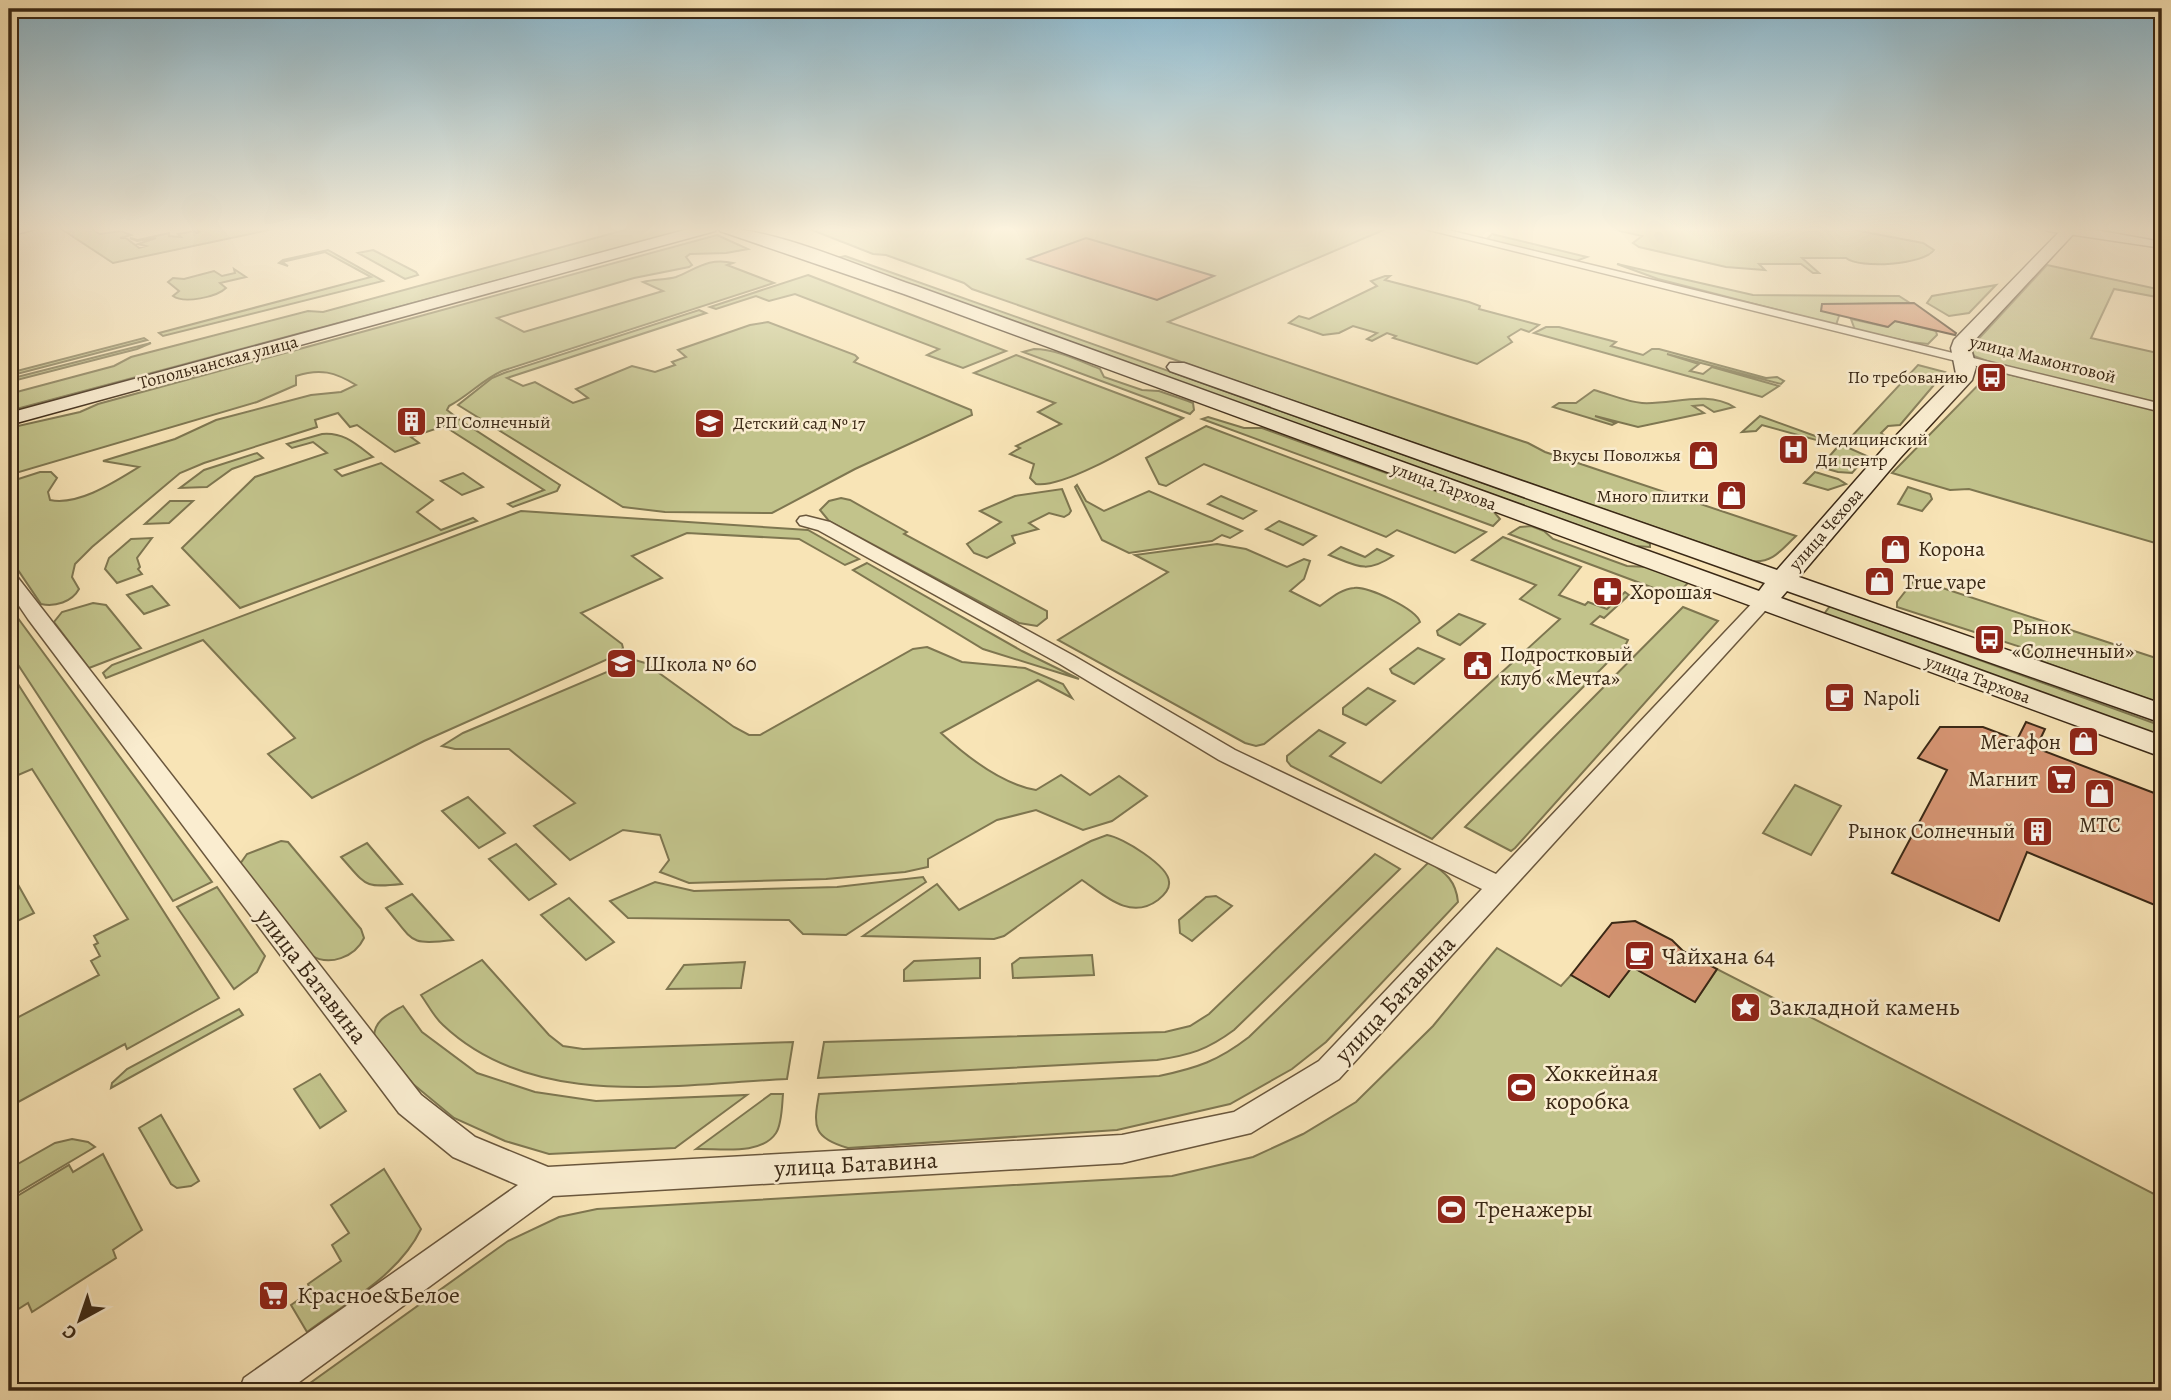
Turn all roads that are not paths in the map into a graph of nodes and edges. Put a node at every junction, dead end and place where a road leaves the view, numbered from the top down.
1 (470, 293) edge
2 (917, 293) edge
3 (968, 293) edge
4 (1693, 293) edge
5 (2009, 293) edge
6 (1966, 360) junction
7 (2162, 408) edge
8 (9, 419) edge
9 (806, 521) dead end
10 (1678, 542) junction
11 (1657, 562) junction
12 (9, 578) edge
13 (1773, 590) junction
14 (2162, 714) edge
15 (2162, 747) edge
16 (1501, 887) junction
17 (547, 1182) junction
18 (257, 1391) edge

1 - 8 main road, Топольчанская улица
2 - 11 main road, улица Тархова
3 - 10 main road, улица Тархова
4 - 6 street, улица Мамонтовой
5 - 6 main road, улица Чехова
6 - 7 street, улица Мамонтовой
6 - 13 main road, улица Чехова
9 - 16 street
10 - 11 main road
10 - 13 main road, улица Тархова
11 - 13 main road, улица Тархова
12 - 17 street, улица Батавина
13 - 14 main road, улица Тархова
13 - 15 main road, улица Тархова
13 - 16 street, улица Батавина
16 - 17 street, улица Батавина
17 - 18 street

